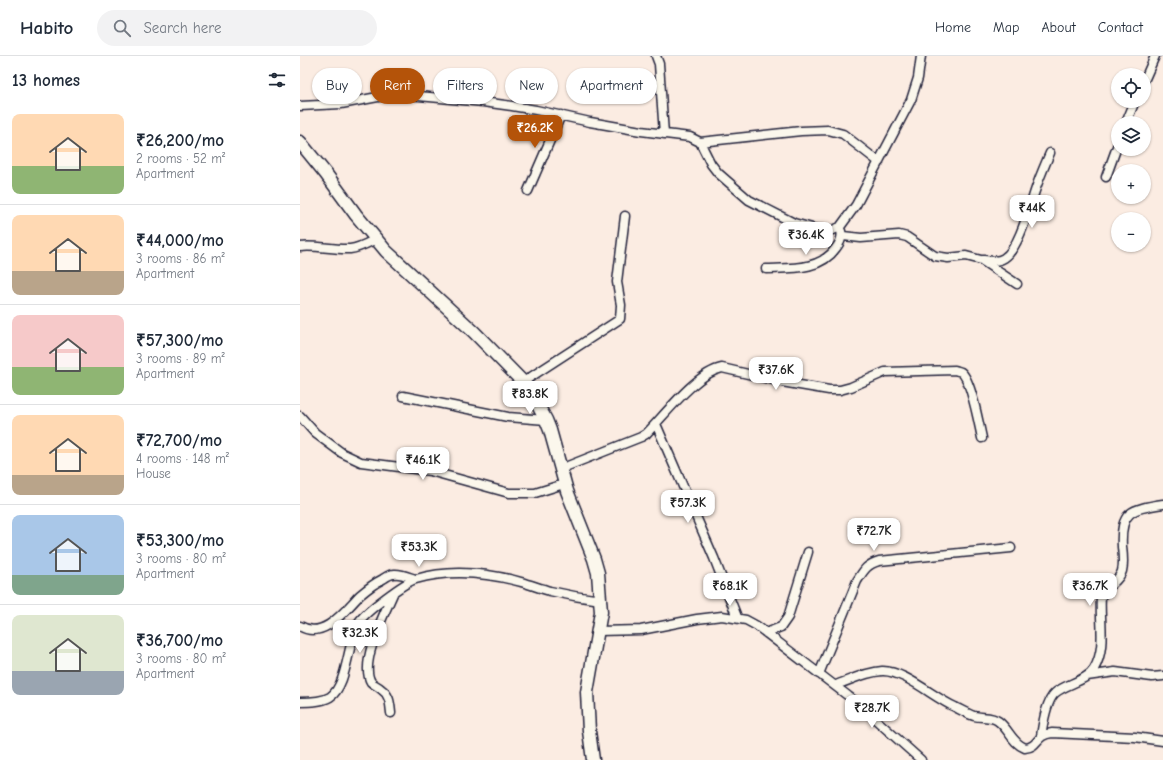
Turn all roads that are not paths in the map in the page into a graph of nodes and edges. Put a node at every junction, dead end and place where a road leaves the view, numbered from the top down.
1 (656, 56) edge
2 (921, 56) edge
3 (1156, 56) edge
4 (1150, 68) edge
5 (300, 106) edge
6 (561, 115) junction
7 (664, 134) junction
8 (300, 142) edge
9 (700, 142) junction
10 (1050, 154) dead end
11 (1114, 156) edge
12 (879, 162) junction
13 (1106, 177) dead end
14 (528, 191) dead end
15 (625, 216) dead end
16 (840, 227) junction
17 (842, 236) junction
18 (376, 239) junction
19 (300, 247) edge
20 (981, 260) junction
21 (766, 269) dead end
22 (1017, 284) dead end
23 (522, 382) junction
24 (403, 396) dead end
25 (300, 416) edge
26 (546, 420) junction
27 (656, 424) junction
28 (982, 438) dead end
29 (560, 469) junction
30 (564, 484) junction
31 (1163, 504) edge
32 (1011, 548) dead end
33 (808, 552) dead end
34 (415, 579) junction
35 (393, 594) junction
36 (601, 600) junction
37 (737, 618) junction
38 (300, 626) edge
39 (598, 631) junction
40 (766, 633) junction
41 (819, 674) junction
42 (1086, 676) junction
43 (1163, 676) edge
44 (836, 685) junction
45 (300, 702) edge
46 (391, 713) dead end
47 (1040, 736) junction
48 (1163, 741) edge
49 (593, 760) edge
50 (921, 760) edge

1 - 7 street
2 - 12 street
3 - 4 street
5 - 6 street
6 - 7 street
6 - 14 street
7 - 9 street
8 - 18 street
9 - 12 street
9 - 16 street
10 - 20 street
11 - 13 street
12 - 16 street
15 - 23 street
16 - 17 street
17 - 20 street
17 - 21 street
18 - 19 street
18 - 23 street
20 - 22 street
23 - 26 street
24 - 26 street
25 - 30 street
26 - 29 street
27 - 28 street
27 - 29 street
27 - 37 street
29 - 30 street
30 - 36 street
31 - 42 street
32 - 41 street
33 - 40 street
34 - 35 street
34 - 36 street
34 - 38 street
35 - 45 street
35 - 46 street
36 - 39 street
37 - 39 street
37 - 40 street
39 - 49 street
40 - 41 street
41 - 44 street
42 - 43 street
42 - 47 street
44 - 47 street
44 - 50 street
47 - 48 street

